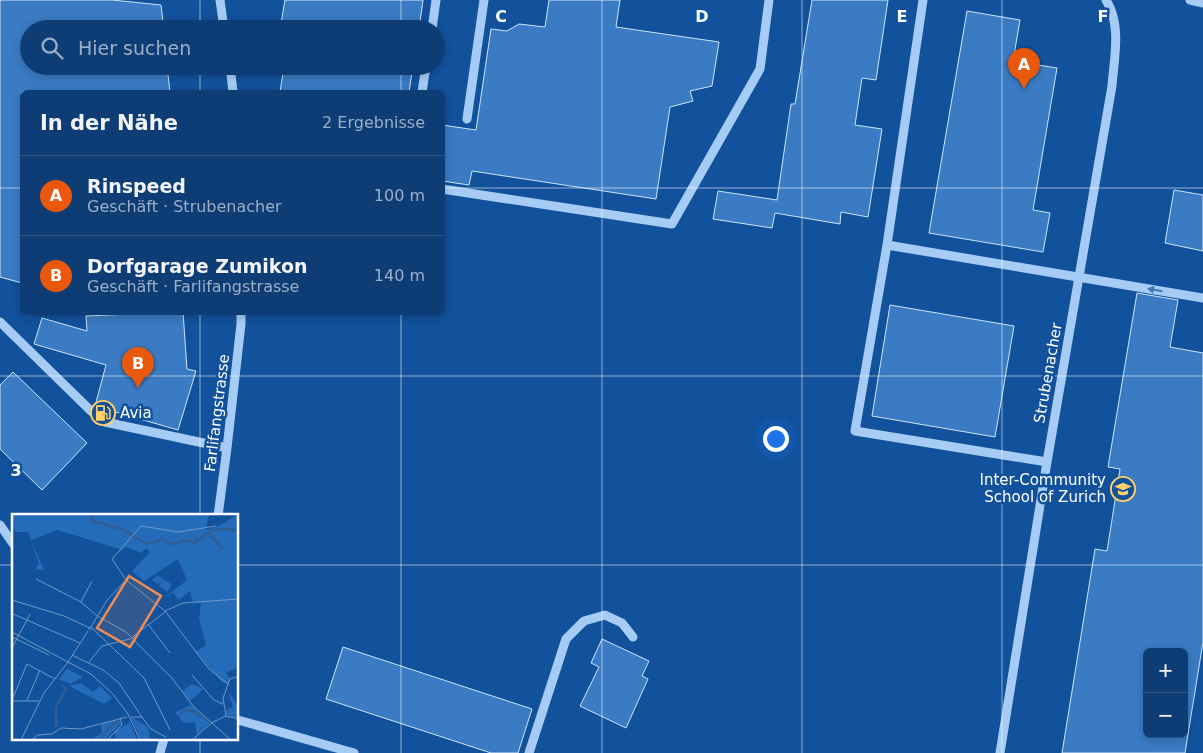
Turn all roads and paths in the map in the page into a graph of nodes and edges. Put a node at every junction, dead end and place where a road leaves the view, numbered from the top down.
1 (220, 0) edge
2 (436, 0) edge
3 (484, 0) edge
4 (769, 0) edge
5 (923, 0) edge
6 (1106, 0) edge
7 (1190, 0) edge
8 (1203, 3) edge
9 (223, 20) edge
10 (433, 20) edge
11 (231, 75) edge
12 (425, 75) edge
13 (233, 90) edge
14 (422, 90) edge
15 (467, 119) dead end
16 (445, 189) edge
17 (887, 245) junction
18 (1079, 276) junction
19 (1203, 298) edge
20 (240, 315) edge
21 (0, 322) edge
22 (227, 448) junction
23 (1047, 462) junction
24 (218, 514) edge
25 (0, 525) edge
26 (12, 542) edge
27 (633, 637) dead end
28 (239, 720) edge
29 (164, 740) edge
30 (160, 753) edge
31 (354, 753) edge
32 (529, 753) edge
33 (1000, 753) edge

1 - 9 street
2 - 10 street
3 - 15 street
4 - 16 street
5 - 17 street
6 - 18 street, Strubenacher
7 - 8 street
11 - 13 street
12 - 14 street
17 - 18 street
17 - 23 street
19 -> 18 street
18 - 23 street, Strubenacher
20 - 22 street, Farlifangstrasse
21 - 22 street
22 - 24 street, Farlifangstrasse
23 - 33 street, Strubenacher
25 - 26 street
27 - 32 street
28 - 31 street
29 - 30 street

